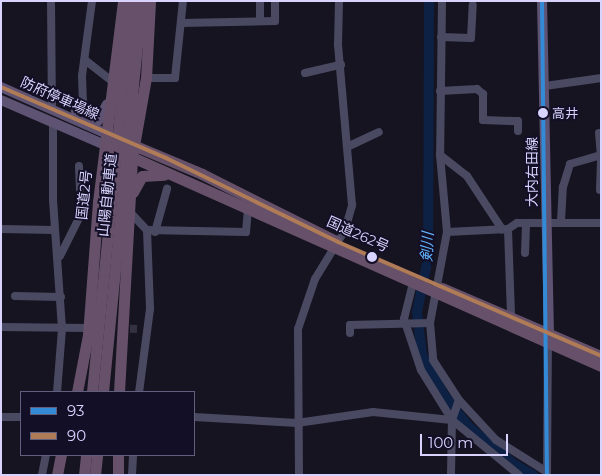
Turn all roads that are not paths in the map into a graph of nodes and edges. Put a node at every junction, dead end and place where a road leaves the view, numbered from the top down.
1 (51, 1) edge
2 (92, 1) edge
3 (123, 1) edge
4 (131, 1) edge
5 (141, 1) edge
6 (150, 1) edge
7 (183, 1) edge
8 (260, 1) edge
9 (275, 1) edge
10 (339, 1) edge
11 (442, 1) edge
12 (542, 1) edge
13 (473, 5) dead end
14 (260, 21) junction
15 (181, 24) junction
16 (441, 37) junction
17 (85, 60) junction
18 (341, 65) junction
19 (305, 73) dead end
20 (146, 78) junction
21 (601, 78) edge
22 (545, 86) junction
23 (1, 87) edge
24 (113, 87) junction
25 (440, 91) junction
26 (1, 100) edge
27 (52, 109) junction
28 (78, 114) junction
29 (53, 122) junction
30 (518, 131) dead end
31 (379, 132) dead end
32 (599, 133) dead end
33 (106, 139) junction
34 (134, 144) junction
35 (347, 147) junction
36 (150, 150) junction
37 (440, 155) junction
38 (601, 156) edge
39 (133, 158) junction
40 (79, 166) dead end
41 (183, 178) junction
42 (167, 189) dead end
43 (600, 190) edge
44 (98, 202) junction
45 (81, 203) junction
46 (129, 207) junction
47 (248, 209) junction
48 (546, 222) junction
49 (561, 222) junction
50 (526, 223) junction
51 (601, 224) edge
52 (1, 229) edge
53 (505, 229) junction
54 (55, 230) junction
55 (151, 231) junction
56 (447, 232) junction
57 (336, 245) junction
58 (95, 246) junction
59 (525, 253) dead end
60 (60, 256) junction
61 (415, 282) junction
62 (435, 289) junction
63 (15, 296) dead end
64 (61, 297) junction
65 (511, 316) junction
66 (430, 323) junction
67 (405, 324) junction
68 (1, 327) edge
69 (87, 328) dead end
70 (62, 329) junction
71 (137, 329) tunnel mouth
72 (147, 329) junction
73 (350, 334) dead end
74 (549, 338) junction
75 (601, 356) edge
76 (601, 366) edge
77 (57, 391) edge
78 (77, 391) edge
79 (92, 391) edge
80 (103, 391) edge
81 (119, 391) edge
82 (139, 391) edge
83 (458, 401) junction
84 (195, 416) edge
85 (1, 417) edge
86 (20, 417) edge
87 (453, 417) junction
88 (297, 423) junction
89 (46, 456) edge
90 (61, 456) edge
91 (86, 456) edge
92 (97, 456) edge
93 (118, 456) edge
94 (133, 456) edge
95 (547, 473) edge
96 (42, 475) edge
97 (57, 475) edge
98 (84, 475) edge
99 (95, 475) edge
100 (118, 475) edge
101 (132, 475) edge
102 (300, 475) edge
103 (451, 475) edge
104 (519, 475) edge

1 - 27 street
2 - 17 street
3 - 24 highway, 国道2号
4 - 79 highway, 山陽自動車道, bridge
5 - 80 highway, 山陽自動車道, bridge
6 - 20 highway
7 - 15 street
8 - 14 street
9 - 14 street
10 - 18 street
11 - 16 street
12 - 22 main road, 大内右田線
13 - 16 street
14 - 15 street
15 - 20 street
16 - 25 street
17 - 24 street
17 - 28 street
18 - 19 street
18 - 35 street
20 - 34 highway
21 - 22 street
22 - 48 main road, 大内右田線
23 - 27 main road, 防府停車場線
24 - 28 main road
24 - 33 highway, 国道2号
25 - 30 street
25 - 37 street
26 - 29 main road, 防府停車場線
27 - 28 main road, 防府停車場線
28 - 33 main road, 防府停車場線
29 - 33 main road, 防府停車場線
29 - 54 street
31 - 35 street
32 - 38 street
33 - 34 highway, 国道262号
33 - 39 highway, 国道262号
33 - 44 highway, 国道2号
34 - 36 highway, 国道262号
34 - 39 highway
35 - 57 street
36 - 39 highway
36 - 57 highway, 国道262号
37 - 53 street
37 - 56 street
38 - 43 street
38 - 49 street
39 - 41 highway, 国道262号
39 - 46 highway
39 - 58 highway
40 - 45 street
41 - 46 highway
41 - 47 highway, 国道262号
42 - 55 street
44 - 45 street
44 - 58 highway, 国道2号
45 - 60 street
46 - 55 street
46 - 81 highway
47 - 55 street
47 - 57 highway, 国道262号
48 - 49 street
48 - 50 street
48 - 74 main road, 大内右田線
49 - 51 street
50 - 53 street
50 - 59 street
52 - 54 street
53 - 56 street
53 - 65 street
54 - 60 street
55 - 72 street
56 - 62 street
57 - 61 highway, 国道262号
57 - 88 street
58 - 78 highway, 国道2号
60 - 64 street
61 - 62 highway, 国道262号
61 - 67 street
62 - 65 highway, 国道262号
62 - 66 street
62 - 74 highway, 国道262号
63 - 64 street
64 - 70 street
65 - 74 highway, 国道262号
66 - 67 street
66 - 83 street
67 - 73 street
67 - 87 street
68 - 70 street
69 - 70 street
70 - 77 street
71 - 72 street
72 - 82 street
74 - 75 highway, 国道262号
74 - 76 highway, 国道262号
74 - 95 street
83 - 87 street
83 - 95 street
84 - 88 street
85 - 86 street
87 - 88 street
87 - 103 street
87 - 104 street
88 - 102 street
89 - 96 street
90 - 97 highway
91 - 98 highway
92 - 99 highway
93 - 100 highway
94 - 101 street

